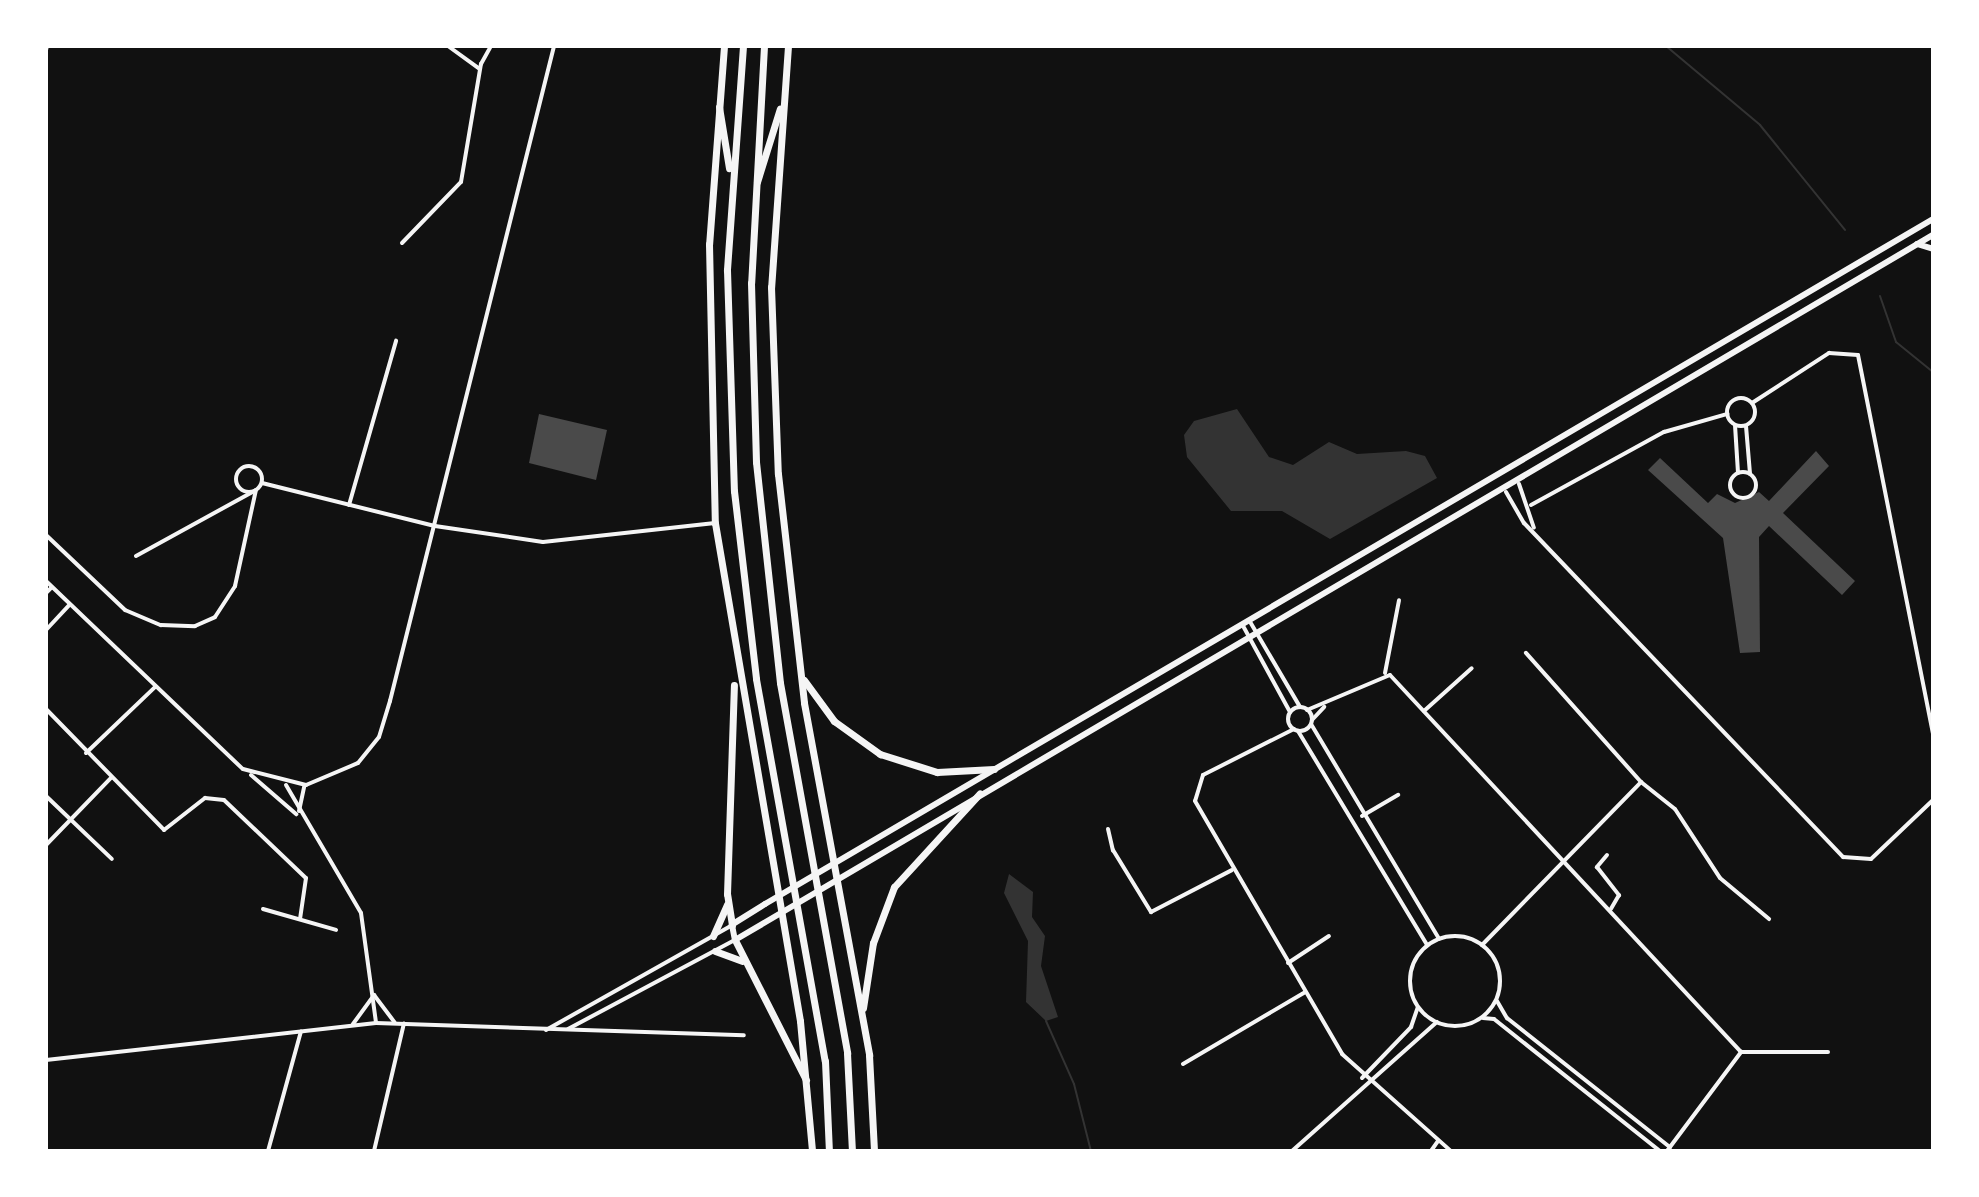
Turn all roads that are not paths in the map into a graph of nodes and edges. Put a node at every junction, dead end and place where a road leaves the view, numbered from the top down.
1 (448, 46) edge
2 (491, 46) edge
3 (554, 46) edge
4 (724, 46) edge
5 (743, 46) edge
6 (764, 46) edge
7 (788, 46) edge
8 (480, 69) junction
9 (719, 107) junction
10 (780, 108) junction
11 (730, 183) junction
12 (753, 192) junction
13 (1933, 219) edge
14 (1933, 235) edge
15 (402, 243) dead end
16 (1917, 244) junction
17 (1933, 249) edge
18 (396, 341) dead end
19 (1752, 403) junction
20 (1727, 414) junction
21 (1735, 425) junction
22 (1746, 426) junction
23 (1575, 429) junction
24 (1582, 441) junction
25 (1738, 473) junction
26 (1750, 474) junction
27 (262, 483) junction
28 (1519, 484) dead end
29 (255, 490) junction
30 (1506, 492) dead end
31 (349, 505) junction
32 (1531, 505) junction
33 (715, 523) junction
34 (435, 526) junction
35 (1534, 528) junction
36 (46, 535) edge
37 (136, 556) dead end
38 (46, 581) edge
39 (52, 587) junction
40 (46, 593) edge
41 (1399, 600) dead end
42 (70, 604) junction
43 (1249, 620) junction
44 (1242, 624) junction
45 (46, 630) edge
46 (1257, 632) junction
47 (1249, 637) junction
48 (1526, 653) dead end
49 (1472, 668) dead end
50 (735, 670) junction
51 (1385, 673) junction
52 (800, 674) junction
53 (155, 687) junction
54 (1326, 705) junction
55 (1300, 707) junction
56 (46, 709) edge
57 (1307, 710) junction
58 (1424, 711) junction
59 (1290, 712) junction
60 (1288, 720) junction
61 (1311, 722) junction
62 (1296, 730) junction
63 (1058, 732) junction
64 (1277, 734) junction
65 (1933, 734) edge
66 (1065, 744) junction
67 (86, 753) junction
68 (243, 769) junction
69 (994, 769) junction
70 (111, 778) junction
71 (1641, 782) junction
72 (286, 784) junction
73 (306, 785) junction
74 (980, 793) junction
75 (1398, 795) dead end
76 (46, 796) edge
77 (1933, 800) edge
78 (1362, 816) junction
79 (72, 819) junction
80 (302, 819) junction
81 (1108, 829) dead end
82 (46, 845) edge
83 (1607, 855) dead end
84 (112, 859) dead end
85 (1564, 859) junction
86 (1232, 870) junction
87 (728, 902) junction
88 (263, 909) dead end
89 (1611, 909) junction
90 (300, 919) junction
91 (1769, 919) dead end
92 (732, 925) junction
93 (336, 930) dead end
94 (713, 936) junction
95 (1329, 936) dead end
96 (1439, 939) junction
97 (735, 940) junction
98 (1427, 945) junction
99 (1482, 945) junction
100 (715, 951) junction
101 (742, 961) junction
102 (1288, 963) junction
103 (1305, 992) junction
104 (374, 995) junction
105 (1497, 999) junction
106 (1418, 1007) junction
107 (862, 1014) junction
108 (1481, 1019) junction
109 (1437, 1022) junction
110 (376, 1023) junction
111 (396, 1023) junction
112 (404, 1023) junction
113 (352, 1025) junction
114 (301, 1031) junction
115 (543, 1031) junction
116 (562, 1031) junction
117 (744, 1035) dead end
118 (1741, 1052) junction
119 (1828, 1052) dead end
120 (46, 1060) edge
121 (1183, 1064) dead end
122 (1362, 1078) junction
123 (807, 1083) junction
124 (1368, 1084) junction
125 (1438, 1141) junction
126 (1669, 1149) edge
127 (268, 1151) edge
128 (374, 1151) edge
129 (812, 1151) edge
130 (829, 1151) edge
131 (852, 1151) edge
132 (874, 1151) edge
133 (1292, 1151) edge
134 (1431, 1151) edge
135 (1451, 1151) edge
136 (1660, 1151) edge

1 - 8 street
2 - 8 street
3 - 34 street
4 - 9 highway
5 - 11 highway
6 - 12 highway
7 - 10 highway
8 - 15 street
9 - 11 highway
9 - 33 highway
10 - 12 highway
10 - 52 highway
11 - 130 highway
12 - 131 highway
13 - 23 main road
14 - 16 main road
16 - 17 main road
16 - 24 main road
18 - 31 street
19 - 20 street
19 - 22 street
19 - 65 street
20 - 21 street
20 - 32 street
21 - 22 street
21 - 25 street
22 - 26 street
23 - 24 main road
23 - 43 main road
24 - 46 main road
25 - 26 street
25 - 26 street
27 - 29 street
27 - 29 street
27 - 31 street
28 - 32 street
29 - 36 street
29 - 37 street
30 - 35 street
31 - 34 street
32 - 35 street
33 - 34 street
33 - 50 highway
34 - 73 street
35 - 77 street
38 - 39 street
39 - 40 street
39 - 42 street
41 - 51 street
42 - 45 street
42 - 53 street
43 - 44 main road
43 - 46 street
44 - 47 street
44 - 63 main road
46 - 47 main road
46 - 55 street
47 - 59 street
47 - 66 main road
48 - 71 street
49 - 58 street
50 - 87 highway
50 - 123 highway
51 - 54 street
51 - 58 street
52 - 69 highway
52 - 107 highway
53 - 67 street
53 - 68 street
54 - 57 street
54 - 61 street
55 - 57 street
55 - 59 street
56 - 67 street
57 - 61 street
58 - 85 street
59 - 60 street
60 - 62 street
60 - 64 street
61 - 62 street
61 - 78 street
62 - 64 street
62 - 98 street
63 - 66 main road
63 - 69 main road
64 - 86 street
66 - 74 main road
67 - 70 street
68 - 72 street
68 - 80 street
69 - 92 main road
70 - 79 street
70 - 90 street
71 - 85 street
71 - 91 street
72 - 73 street
72 - 80 street
73 - 80 street
74 - 97 main road
74 - 107 highway
75 - 78 street
76 - 79 street
78 - 96 street
79 - 82 street
79 - 84 street
80 - 104 street
81 - 86 street
83 - 89 street
85 - 89 street
85 - 99 street
86 - 102 street
87 - 92 highway
87 - 94 highway
88 - 90 street
89 - 118 street
90 - 93 street
92 - 94 street
92 - 97 main road
94 - 115 street
95 - 102 street
96 - 98 street
96 - 99 street
97 - 100 street
97 - 101 highway
98 - 106 street
99 - 105 street
100 - 101 highway
100 - 116 street
101 - 123 highway
102 - 103 street
103 - 121 street
103 - 122 street
104 - 110 street
104 - 111 street
104 - 113 street
105 - 108 street
105 - 126 street
106 - 109 street
106 - 122 street
107 - 132 highway
108 - 109 street
108 - 136 street
109 - 124 street
110 - 111 street
110 - 113 street
111 - 112 street
112 - 115 street
112 - 128 street
113 - 114 street
114 - 120 street
114 - 127 street
115 - 116 street
116 - 117 street
118 - 119 street
118 - 126 street
122 - 124 street
123 - 129 highway
124 - 125 street
124 - 133 street
125 - 134 street
125 - 135 street

